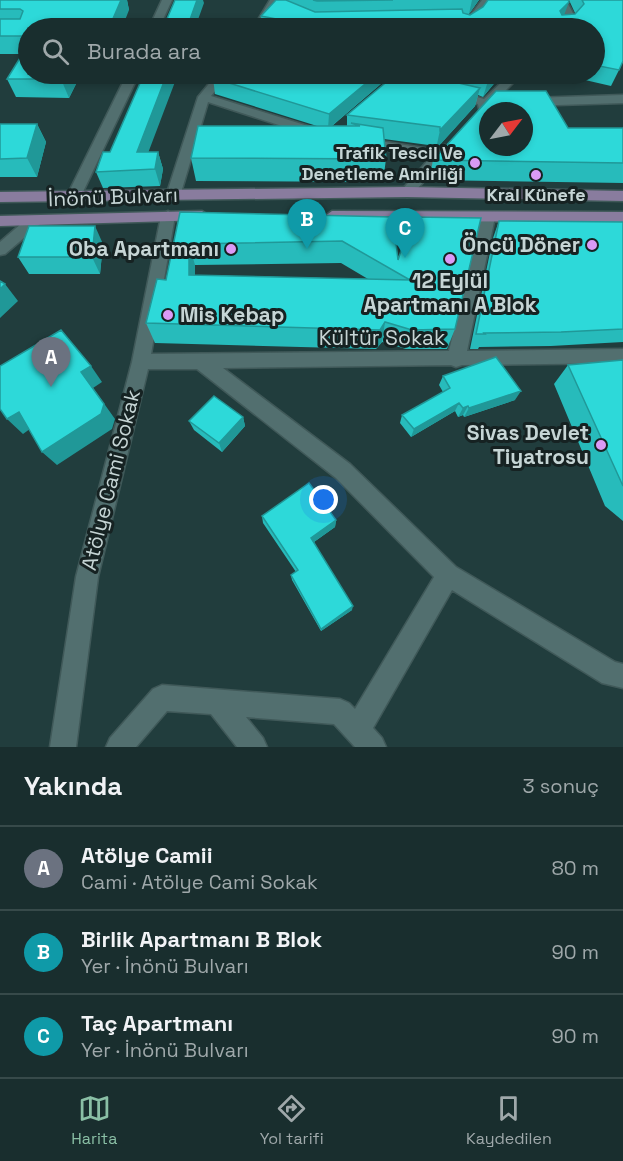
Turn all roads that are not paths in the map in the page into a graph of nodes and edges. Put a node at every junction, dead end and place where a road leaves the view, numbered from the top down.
1 (167, 0) edge
2 (487, 0) edge
3 (561, 0) edge
4 (278, 4) edge
5 (159, 18) edge
6 (266, 18) edge
7 (474, 18) edge
8 (570, 18) edge
9 (128, 84) edge
10 (215, 84) edge
11 (407, 84) edge
12 (506, 84) edge
13 (204, 97) junction
14 (623, 99) edge
15 (483, 102) edge
16 (488, 102) edge
17 (521, 102) edge
18 (479, 112) edge
19 (471, 120) edge
20 (331, 137) edge
21 (455, 137) edge
22 (353, 141) edge
23 (439, 155) junction
24 (407, 192) junction
25 (74, 196) junction
26 (623, 196) edge
27 (0, 197) edge
28 (171, 206) junction
29 (216, 216) edge
30 (322, 216) edge
31 (488, 217) junction
32 (623, 217) edge
33 (0, 221) edge
34 (34, 221) junction
35 (0, 250) edge
36 (623, 356) edge
37 (456, 360) junction
38 (141, 362) junction
39 (200, 362) junction
40 (448, 575) junction
41 (623, 676) edge
42 (218, 703) junction
43 (365, 738) edge
44 (63, 747) edge
45 (118, 747) edge
46 (254, 747) edge

1 - 5 street
2 - 7 street
3 - 8 street
4 - 6 street
9 - 25 street
10 - 13 street
11 - 15 street
12 - 16 street
13 - 20 street
13 - 28 street, Atölye Cami Sokak
14 - 17 street
18 - 19 street
21 - 23 street
22 - 23 street
23 - 24 street
24 - 26 main road, İnönü Bulvarı
24 - 28 main road, İnönü Bulvarı
25 - 27 main road, İnönü Bulvarı
25 - 28 main road, İnönü Bulvarı
28 - 29 main road, İnönü Bulvarı
28 - 34 main road, İnönü Bulvarı
28 - 38 street, Atölye Cami Sokak
30 - 31 main road
31 - 32 main road
31 - 37 street
33 - 34 main road, İnönü Bulvarı
34 - 35 street
36 - 37 street, Kültür Sokak
37 - 39 street, Kültür Sokak
38 - 39 street, Kültür Sokak
38 - 44 street, Atölye Cami Sokak
39 - 40 street
40 - 41 street
40 - 43 street
42 - 43 street
42 - 45 street
42 - 46 street

